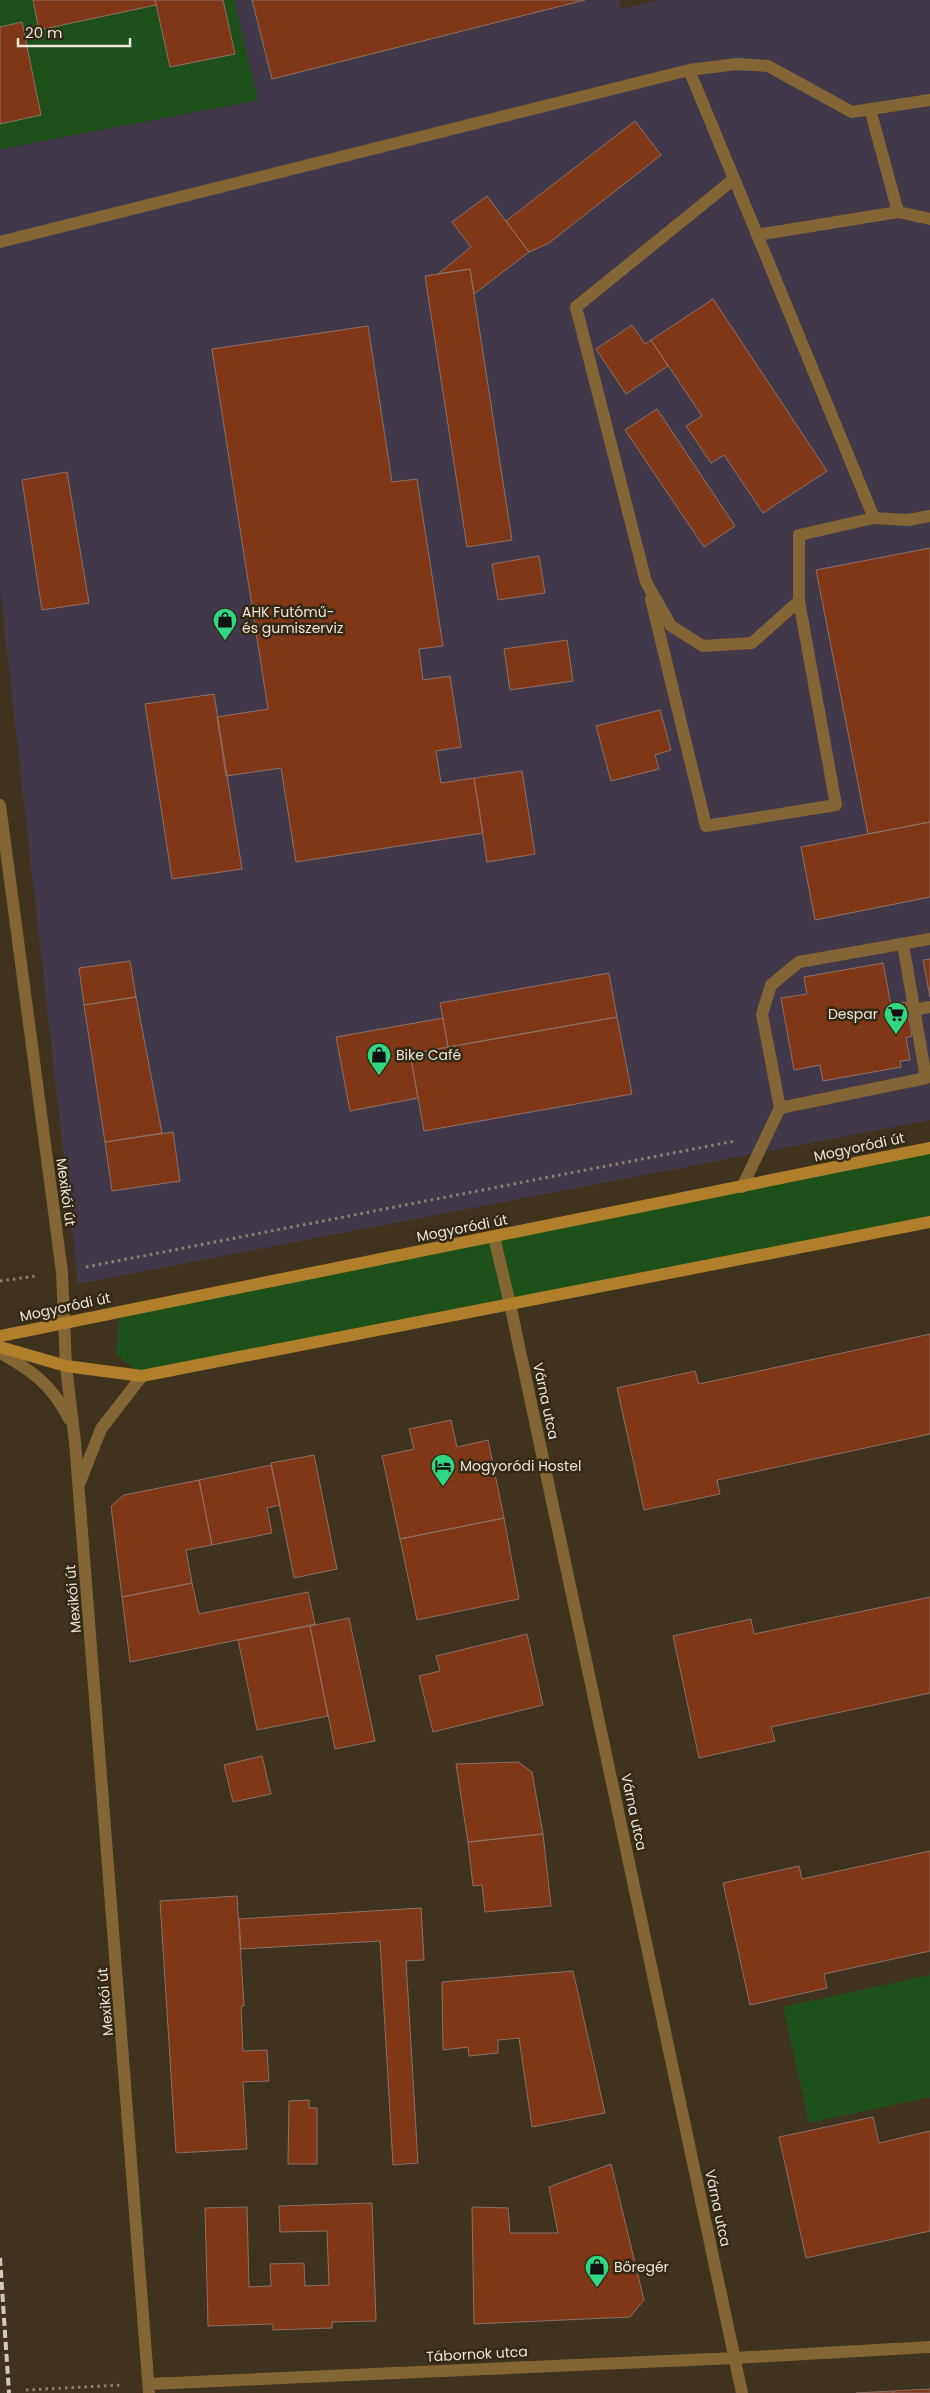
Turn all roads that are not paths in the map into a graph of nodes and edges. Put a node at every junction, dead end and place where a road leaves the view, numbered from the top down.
1 (689, 70) junction
2 (930, 100) edge
3 (870, 109) junction
4 (734, 179) junction
5 (898, 212) junction
6 (930, 219) edge
7 (757, 235) junction
8 (0, 242) edge
9 (930, 516) edge
10 (874, 518) junction
11 (646, 582) junction
12 (799, 601) junction
13 (0, 804) edge
14 (930, 939) edge
15 (903, 944) junction
16 (930, 1007) edge
17 (914, 1010) junction
18 (928, 1077) edge
19 (780, 1108) junction
20 (930, 1148) edge
21 (742, 1187) junction
22 (930, 1222) edge
23 (494, 1237) junction
24 (510, 1304) junction
25 (64, 1322) junction
26 (0, 1336) edge
27 (0, 1348) edge
28 (0, 1354) edge
29 (66, 1366) junction
30 (142, 1376) junction
31 (74, 1428) junction
32 (79, 1484) junction
33 (930, 2347) edge
34 (735, 2358) junction
35 (149, 2388) edge
36 (742, 2393) edge

1 - 3 street
1 - 4 street
1 - 8 street
2 - 3 street
3 - 5 street
4 - 7 street
4 - 11 street
5 - 6 street
5 - 7 street
7 - 10 street
9 - 10 street
10 - 12 street
11 - 12 street
11 - 12 street
13 - 25 street, Mexikói út
14 - 15 street
15 - 17 street
15 - 19 street
16 - 17 street
17 - 18 street
18 - 19 street
19 - 21 street
20 - 21 street, Mogyoródi út
21 - 23 street, Mogyoródi út
22 - 24 street
23 - 24 street, Várna utca
23 - 25 street, Mogyoródi út
24 - 30 street
24 - 34 street, Várna utca
25 - 26 street, Mogyoródi út
25 - 29 street, Mexikói út
27 - 29 street
28 - 31 street
29 - 30 street
29 - 31 street, Mexikói út
30 - 32 street
31 - 32 street, Mexikói út
32 - 35 street, Mexikói út
33 - 34 street, Tábornok utca
34 - 35 street, Tábornok utca
34 - 36 street, Várna utca

